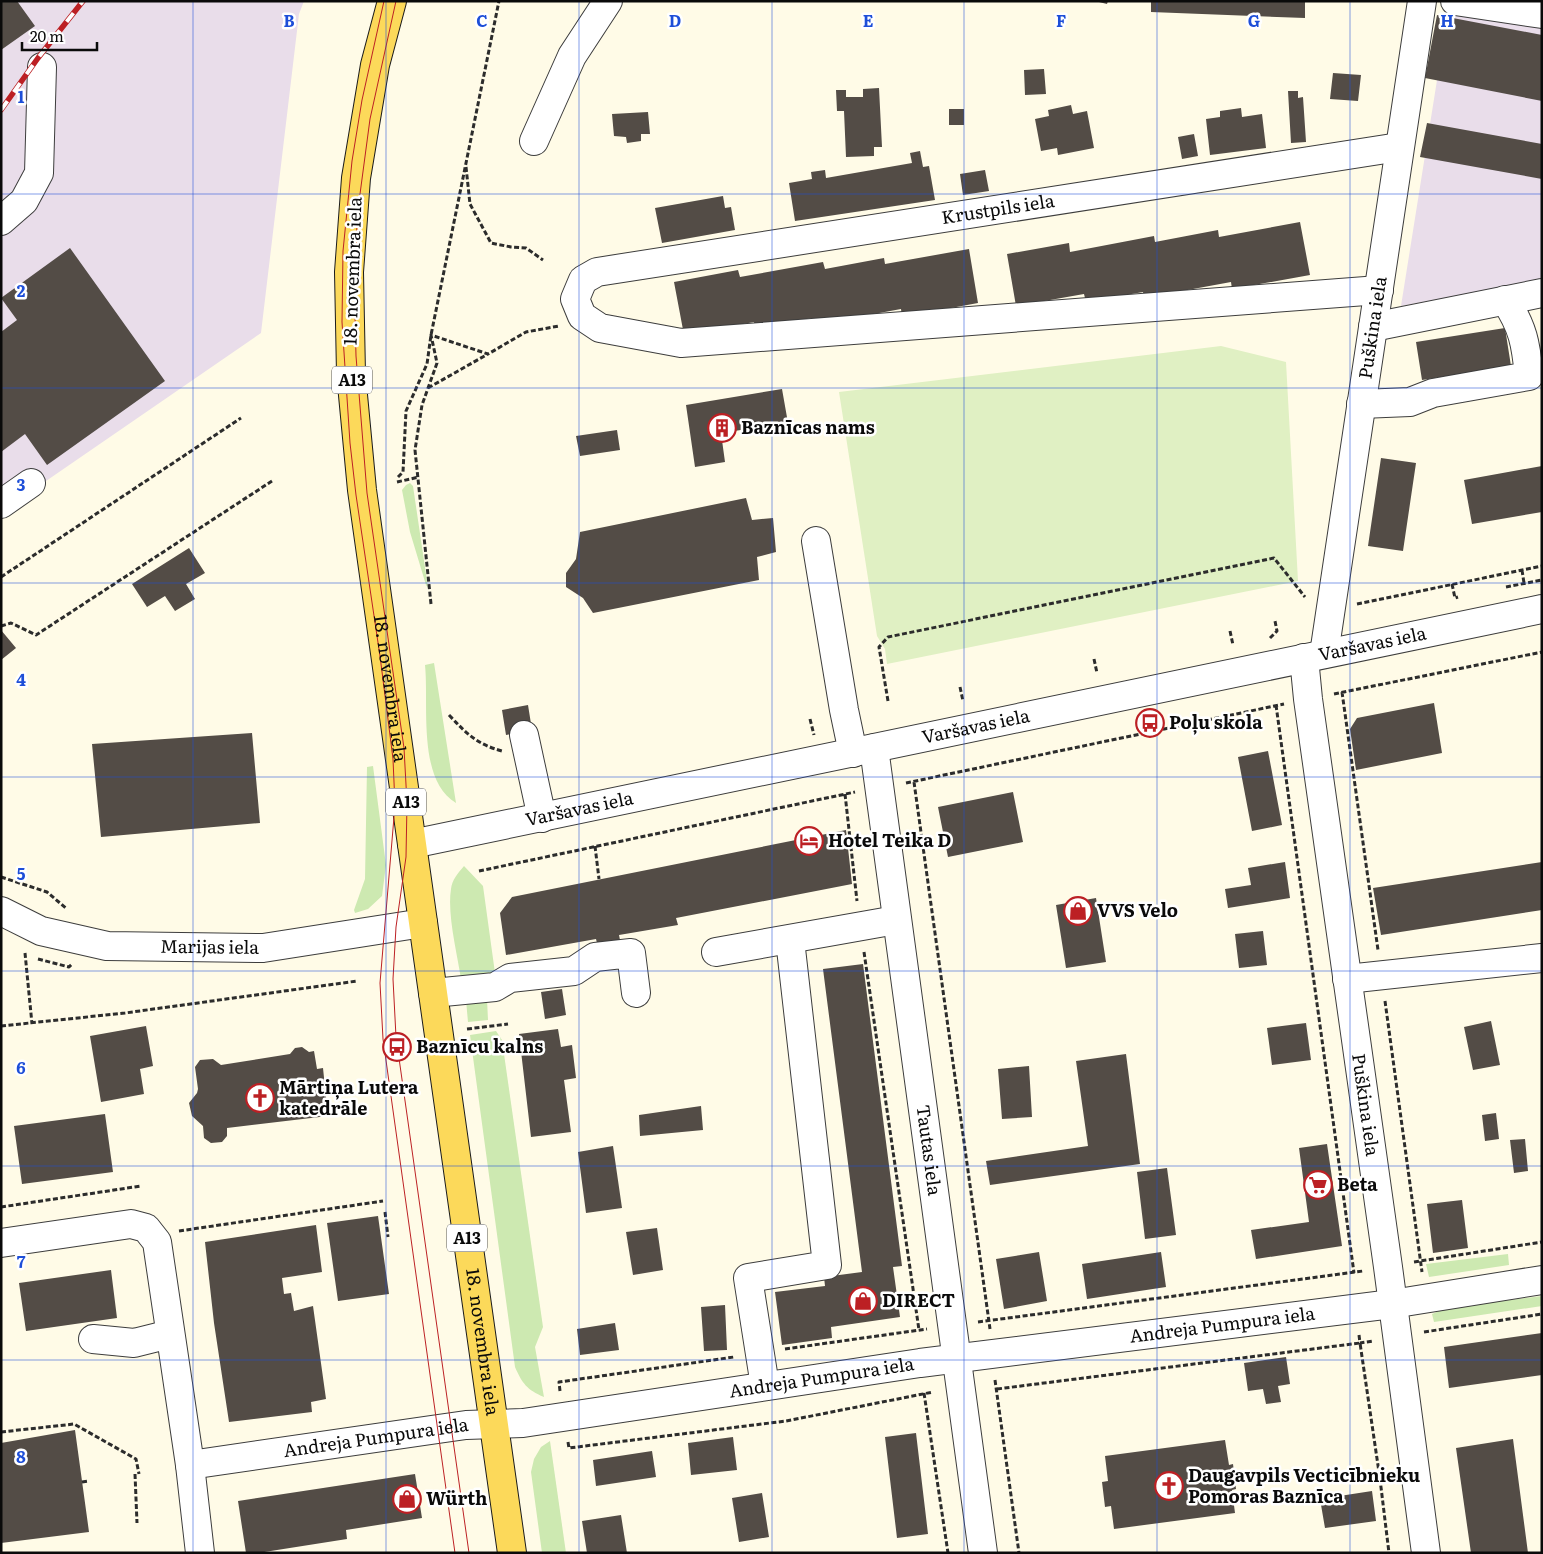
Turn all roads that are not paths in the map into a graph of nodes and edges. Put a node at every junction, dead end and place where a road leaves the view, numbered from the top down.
1 (392, 1) edge
2 (608, 1) edge
3 (1422, 1) edge
4 (1455, 1) edge
5 (1542, 14) edge
6 (42, 67) dead end
7 (534, 141) dead end
8 (1399, 147) junction
9 (1, 221) edge
10 (1378, 290) junction
11 (1542, 293) edge
12 (1505, 300) junction
13 (1373, 327) junction
14 (1361, 404) junction
15 (30, 483) dead end
16 (1, 504) edge
17 (816, 541) dead end
18 (1542, 609) edge
19 (1314, 656) junction
20 (526, 747) road end
21 (863, 751) junction
22 (542, 818) junction
23 (412, 844) junction
24 (1, 912) edge
25 (896, 920) junction
26 (423, 922) junction
27 (790, 940) junction
28 (716, 952) dead end
29 (1542, 958) edge
30 (1347, 979) junction
31 (433, 993) junction
32 (636, 993) dead end
33 (1, 1243) edge
34 (1542, 1280) edge
35 (1392, 1304) junction
36 (170, 1334) junction
37 (93, 1339) dead end
38 (956, 1358) junction
39 (766, 1386) junction
40 (494, 1424) junction
41 (190, 1465) junction
42 (200, 1553) edge
43 (512, 1553) edge
44 (983, 1553) edge
45 (1426, 1553) edge

1 - 23 main road, 18. novembra iela / A13
2 - 7 street
3 - 8 street, Puškina iela
4 - 5 street
6 - 9 street
8 - 10 street, Puškina iela
8 - 10 street, Krustpils iela
10 - 13 street, Puškina iela
11 - 12 street
12 - 13 street
12 - 14 street
13 - 14 street, Puškina iela
14 - 19 street, Puškina iela
15 - 16 street
17 - 21 street, Tautas iela
18 - 19 street, Varšavas iela
19 - 21 street, Varšavas iela
19 - 30 street, Puškina iela
20 - 22 street
21 - 22 street, Varšavas iela
21 - 25 street, Tautas iela
22 - 23 street, Varšavas iela
23 - 26 main road, 18. novembra iela / A13
24 - 26 street, Marijas iela
25 - 27 street
25 - 38 street, Tautas iela
26 - 31 main road, 18. novembra iela / A13
27 - 28 street
27 - 39 street
29 - 30 street
30 - 35 street, Puškina iela
31 - 32 street
31 - 40 main road, 18. novembra iela / A13
33 - 36 street
34 - 35 street, Andreja Pumpura iela
35 - 38 street, Andreja Pumpura iela
35 - 45 street, Puškina iela
36 - 37 street
36 - 41 street
38 - 39 street, Andreja Pumpura iela
38 - 44 street, Tautas iela
39 - 40 street, Andreja Pumpura iela
40 - 41 street, Andreja Pumpura iela
40 - 43 main road, 18. novembra iela / A13
41 - 42 street

